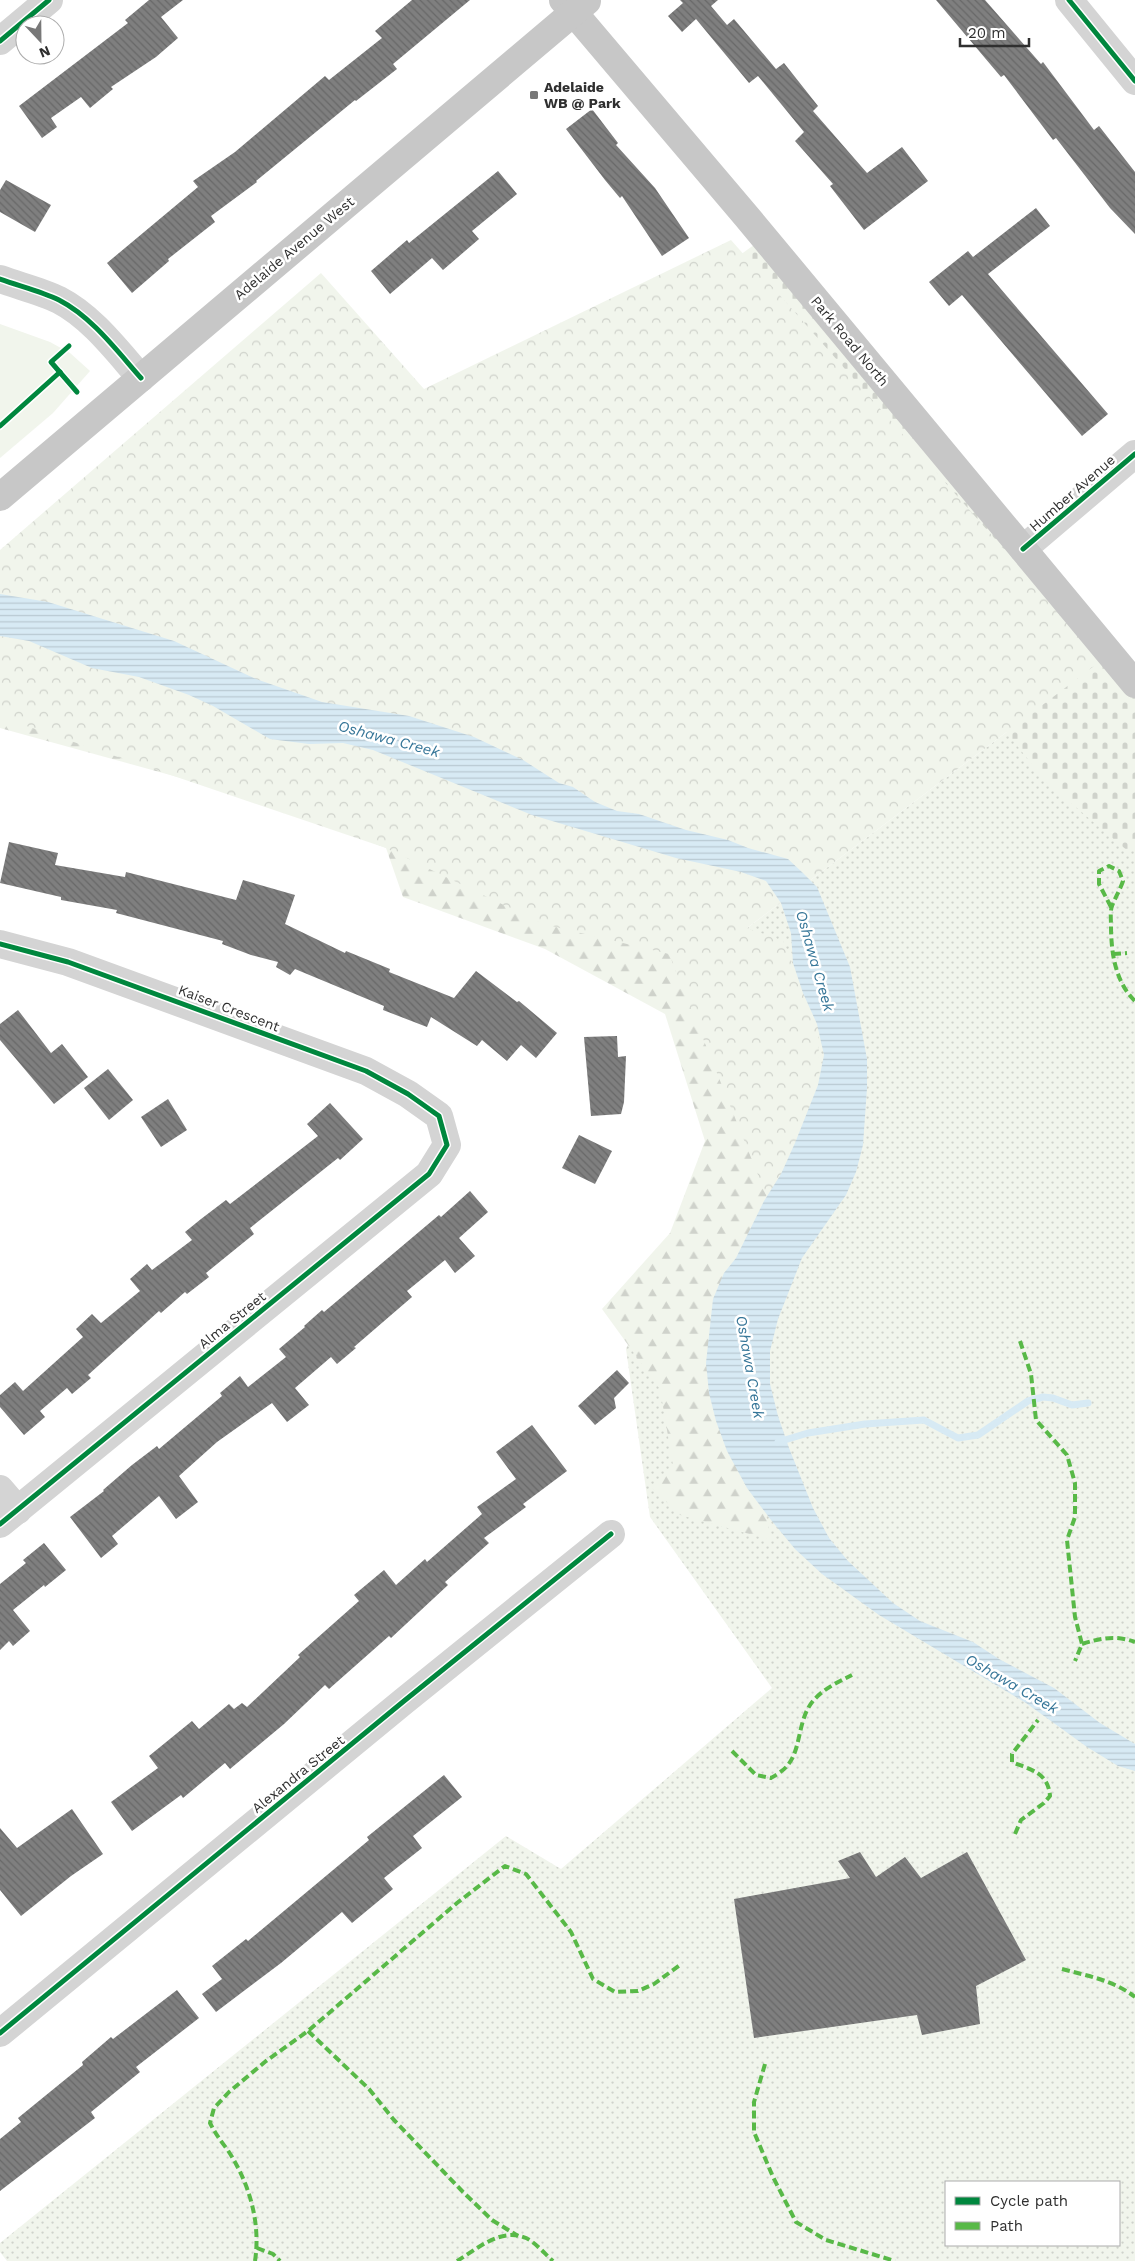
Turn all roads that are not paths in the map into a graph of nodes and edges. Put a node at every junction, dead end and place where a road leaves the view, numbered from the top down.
1 (49, 0) edge
2 (1069, 0) edge
3 (575, 4) edge
4 (0, 41) edge
5 (1135, 81) edge
6 (0, 279) edge
7 (141, 378) junction
8 (1135, 454) edge
9 (0, 497) edge
10 (1023, 549) junction
11 (1135, 684) edge
12 (0, 944) edge
13 (439, 1116) joint
14 (0, 1489) edge
15 (9, 1517) edge
16 (611, 1534) dead end
17 (0, 2033) edge

1 - 4 street
2 - 5 street
3 - 7 main road, Adelaide Avenue West
3 - 10 main road, Park Road North
6 - 7 street
7 - 9 main road, Adelaide Avenue West
8 - 10 street, Humber Avenue
10 - 11 main road, Park Road North
12 - 13 street, Kaiser Crescent
13 - 15 street, Alma Street
14 - 15 street
16 - 17 street, Alexandra Street

